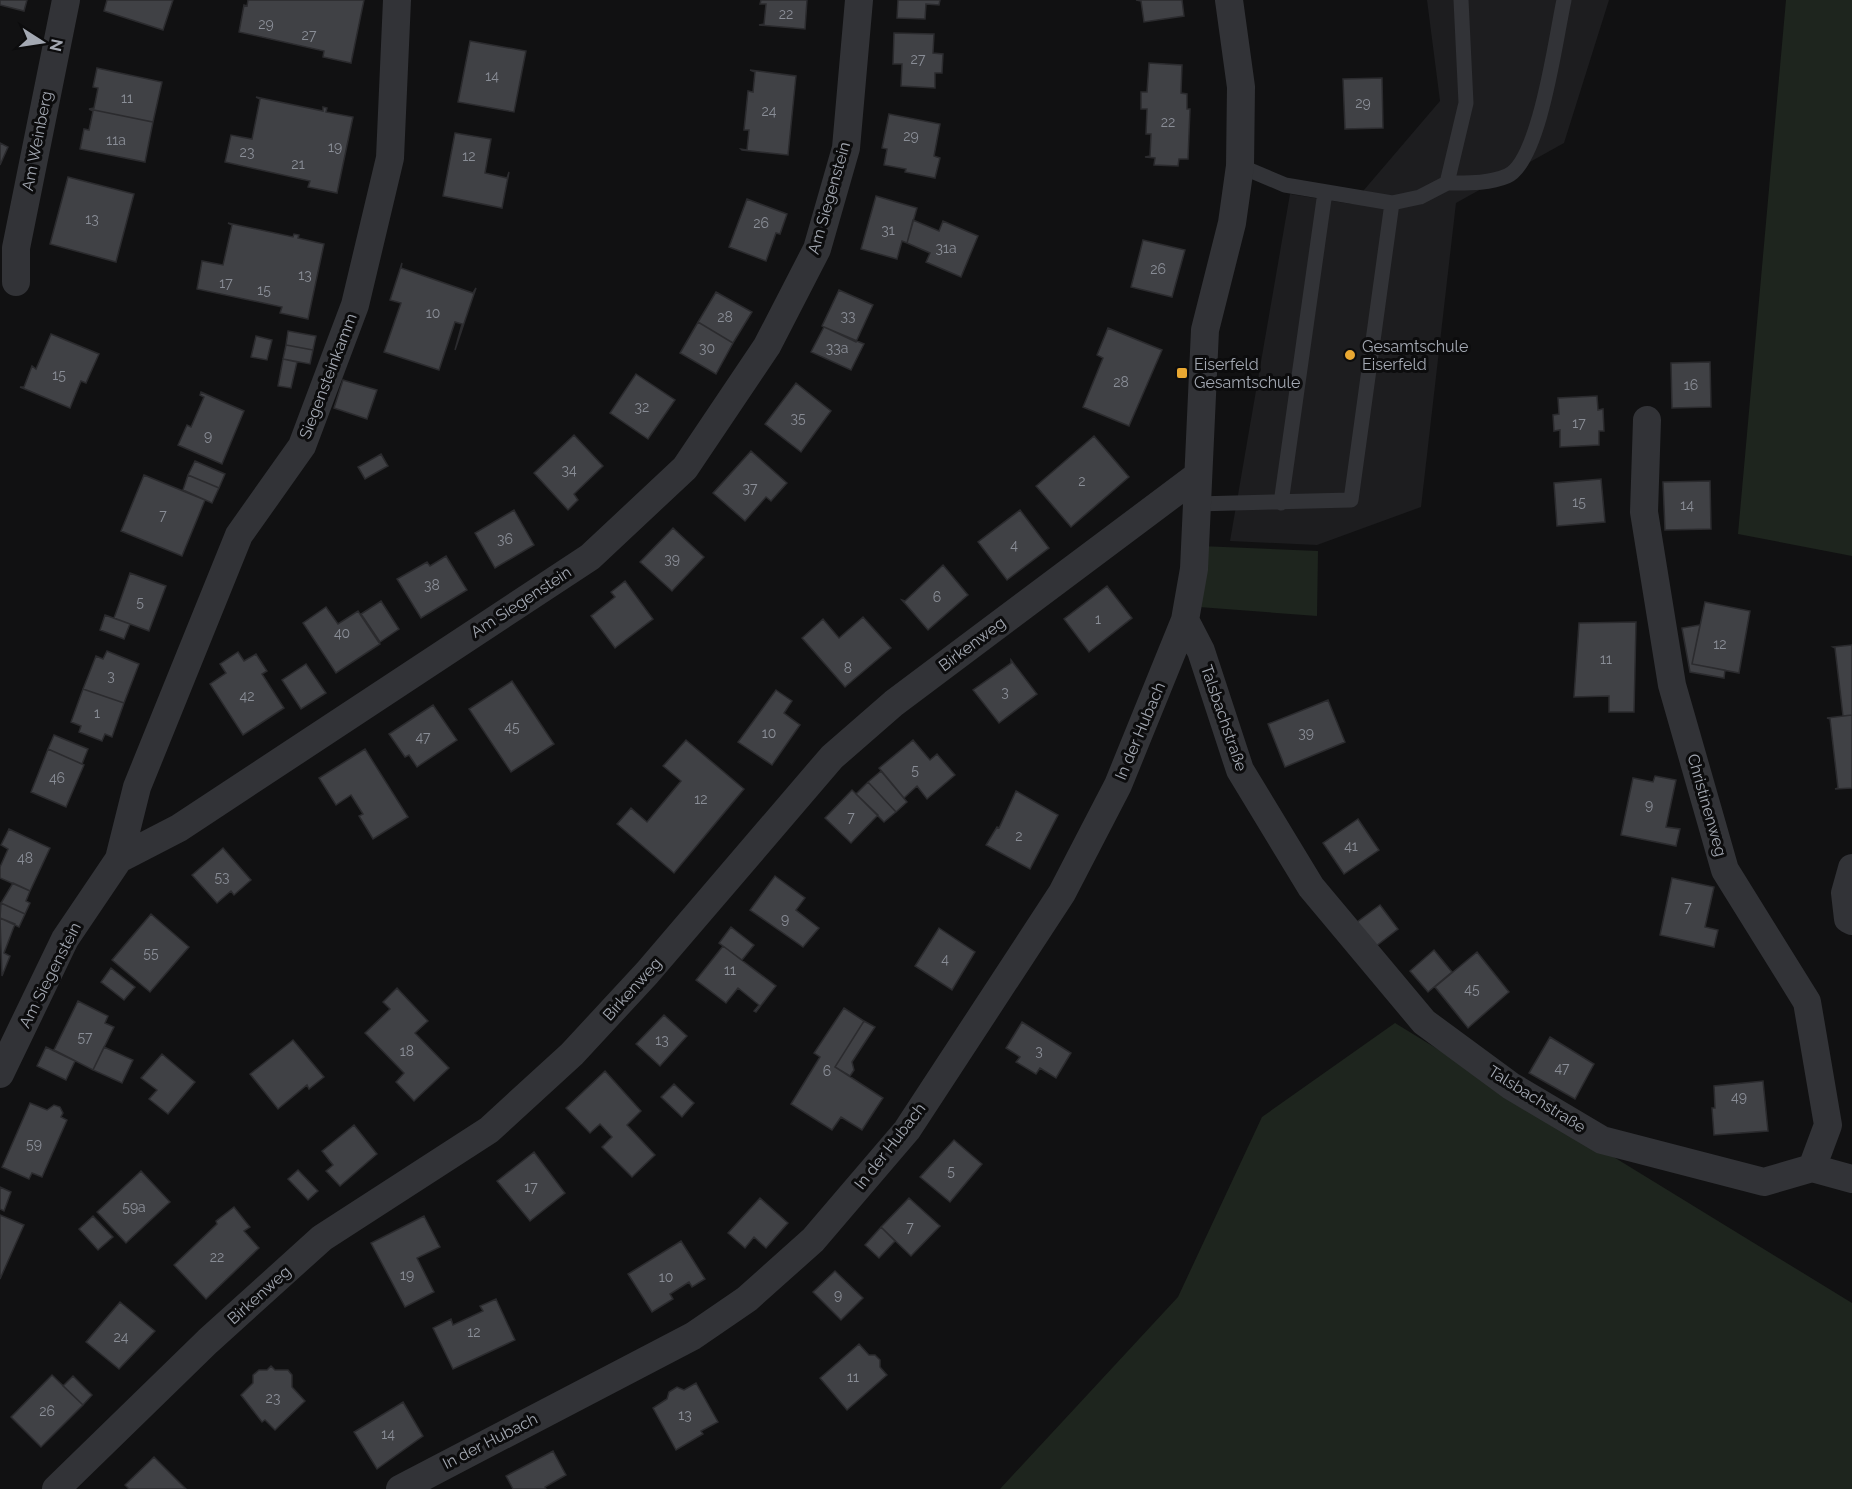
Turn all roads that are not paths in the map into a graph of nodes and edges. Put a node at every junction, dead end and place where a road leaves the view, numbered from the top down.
1 (66, 0) edge
2 (397, 0) edge
3 (859, 0) edge
4 (1229, 0) edge
5 (1461, 0) edge
6 (1564, 0) edge
7 (1240, 166) junction
8 (1447, 183) junction
9 (1325, 192) junction
10 (1392, 203) junction
11 (16, 282) dead end
12 (1647, 420) dead end
13 (1197, 476) junction
14 (1281, 503) junction
15 (1196, 504) junction
16 (1185, 620) junction
17 (119, 859) junction
18 (1852, 868) edge
19 (1852, 921) edge
20 (0, 1074) edge
21 (1812, 1168) junction
22 (1852, 1179) edge
23 (56, 1489) edge
24 (400, 1489) edge

1 - 11 street, Am Weinberg
2 - 17 street, Siegensteinkamm
3 - 17 street, Am Siegenstein
4 - 7 street
5 - 8 lane
6 - 8 lane
7 - 9 lane
7 - 13 street
8 - 10 lane
9 - 10 lane
9 - 14 lane
10 - 14 lane
12 - 21 street, Christinenweg
13 - 15 street
13 - 23 street, Birkenweg
14 - 15 lane
15 - 16 street
16 - 21 street, Talsbachstraße
16 - 24 street, In der Hubach
17 - 20 street, Am Siegenstein
18 - 19 street
21 - 22 street

